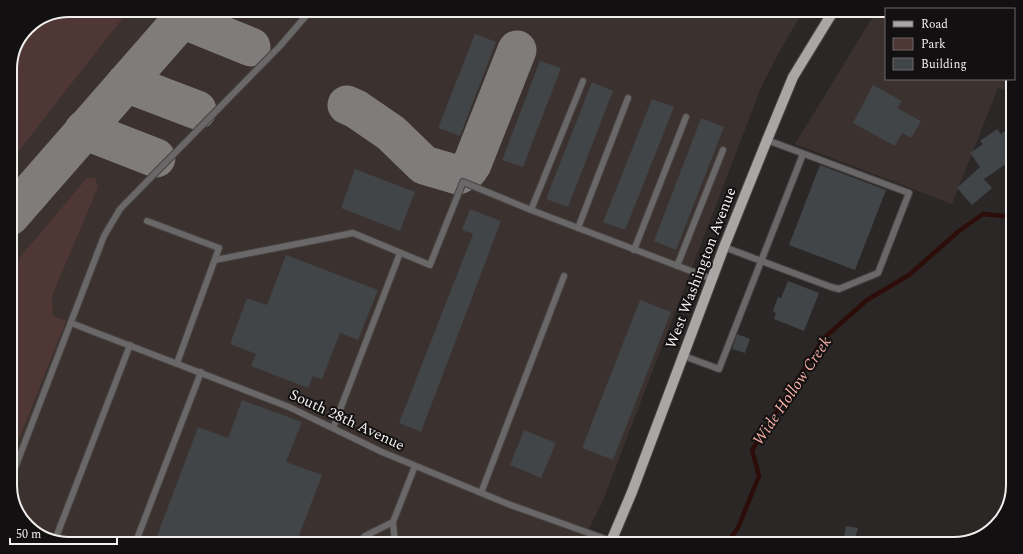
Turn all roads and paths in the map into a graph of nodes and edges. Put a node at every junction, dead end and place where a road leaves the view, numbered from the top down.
1 (305, 17) edge
2 (830, 17) edge
3 (582, 81) dead end
4 (628, 98) dead end
5 (686, 117) dead end
6 (767, 140) junction
7 (723, 150) dead end
8 (803, 154) junction
9 (532, 210) junction
10 (147, 221) dead end
11 (578, 228) junction
12 (724, 246) junction
13 (634, 250) junction
14 (400, 253) junction
15 (215, 260) junction
16 (761, 261) junction
17 (677, 266) junction
18 (564, 276) dead end
19 (712, 279) junction
20 (71, 323) junction
21 (130, 345) junction
22 (684, 356) junction
23 (177, 363) junction
24 (201, 372) junction
25 (333, 428) junction
26 (17, 463) edge
27 (415, 466) junction
28 (481, 493) junction
29 (393, 522) junction
30 (57, 535) edge
31 (138, 537) edge
32 (365, 537) edge
33 (394, 537) edge
34 (597, 537) edge
35 (612, 537) edge

1 - 20 lane
2 - 6 main road, West Washington Avenue
3 - 9 lane
4 - 11 lane
5 - 13 lane
6 - 8 lane
6 - 12 main road, West Washington Avenue
7 - 17 lane
8 - 16 lane
8 - 16 lane
9 - 11 lane
9 - 14 lane
10 - 15 lane
11 - 13 lane
12 - 16 lane
12 - 19 main road, West Washington Avenue
13 - 17 lane
14 - 15 lane
14 - 25 lane
15 - 23 lane
16 - 22 lane
17 - 19 lane
18 - 28 lane
19 - 22 main road, West Washington Avenue
20 - 21 lane, South 28th Avenue
20 - 26 lane
21 - 23 lane, South 28th Avenue
21 - 30 lane
22 - 35 main road, West Washington Avenue
23 - 24 lane, South 28th Avenue
24 - 25 lane, South 28th Avenue
24 - 31 lane
25 - 27 lane, South 28th Avenue
27 - 28 lane, South 28th Avenue
27 - 29 lane
28 - 34 lane, South 28th Avenue
29 - 32 lane
29 - 33 lane

